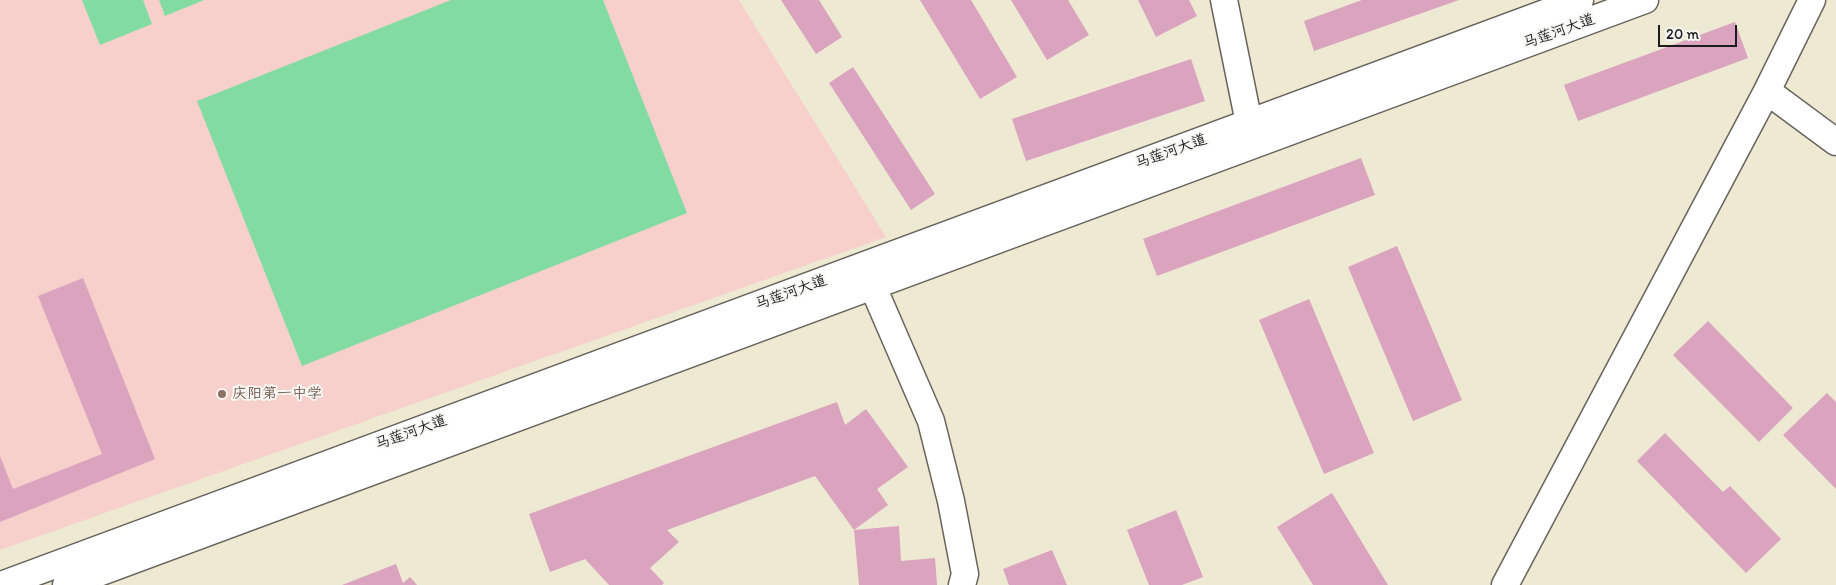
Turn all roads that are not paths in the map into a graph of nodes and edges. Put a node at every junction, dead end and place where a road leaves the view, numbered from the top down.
1 (1224, 0) edge
2 (1580, 0) edge
3 (1645, 0) edge
4 (1812, 0) edge
5 (1767, 91) junction
6 (1249, 123) junction
7 (1836, 142) edge
8 (873, 287) junction
9 (2, 585) edge
10 (66, 585) edge
11 (962, 585) edge
12 (1505, 585) edge

1 - 6 street
2 - 6 street, 马莲河大道
3 - 8 street, 马莲河大道
4 - 5 street
5 - 7 street
5 - 12 street
6 - 9 street, 马莲河大道
8 - 10 street, 马莲河大道
8 - 11 street

